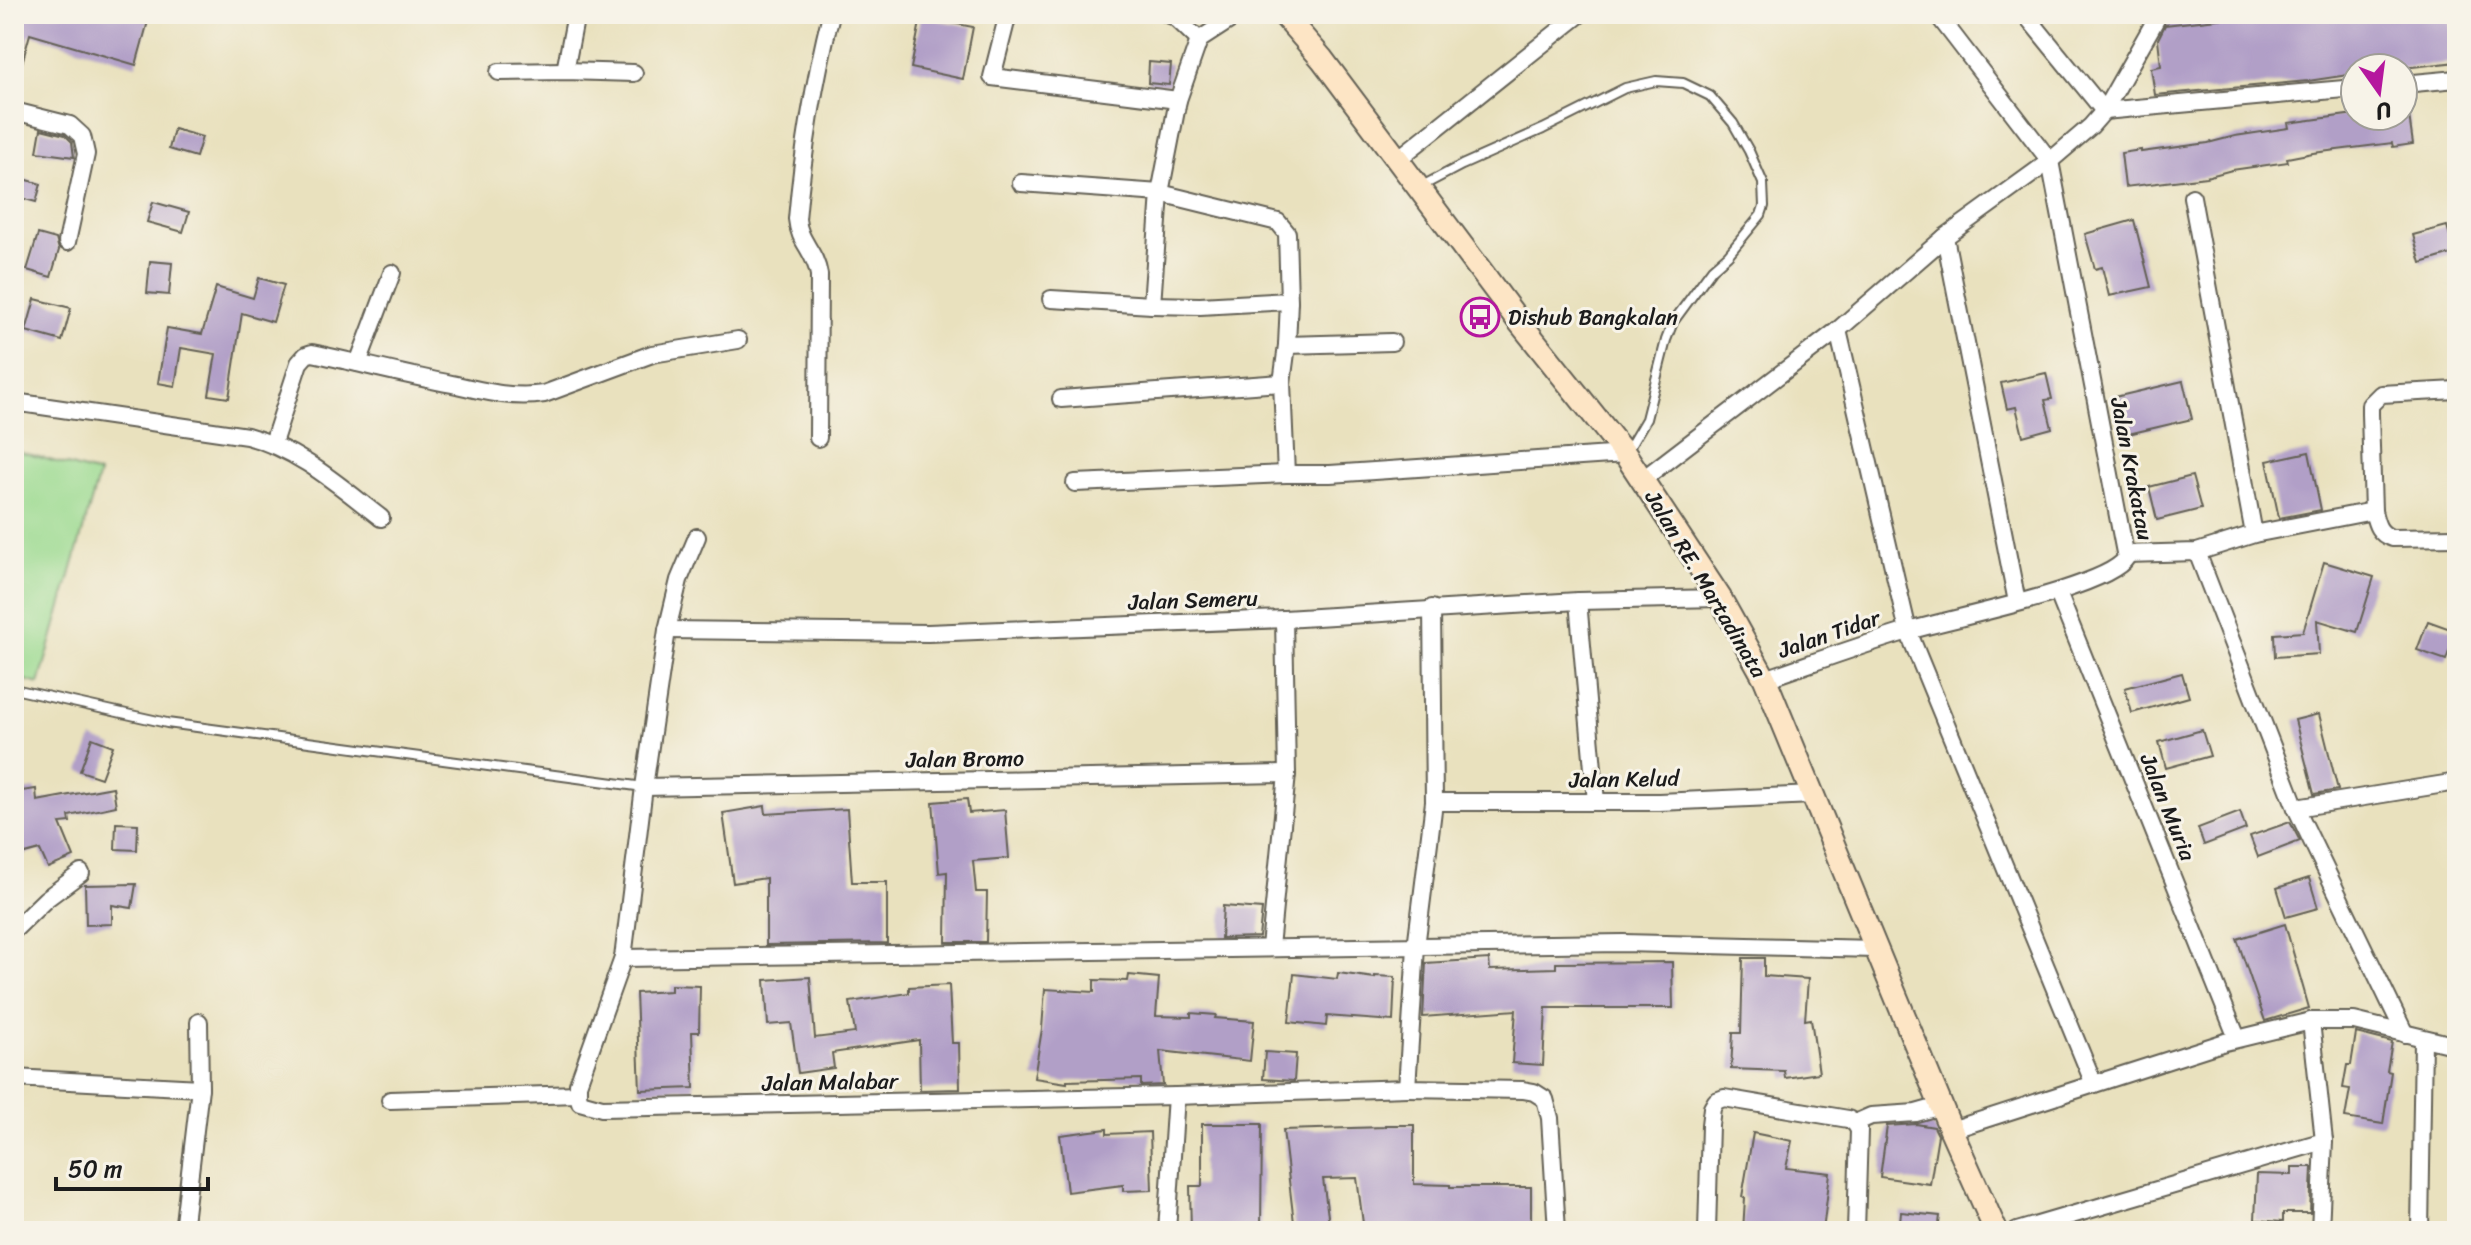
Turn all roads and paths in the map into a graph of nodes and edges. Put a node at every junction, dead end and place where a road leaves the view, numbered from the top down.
1 (576, 14) edge
2 (831, 14) edge
3 (1008, 14) edge
4 (1167, 14) edge
5 (1239, 14) edge
6 (1283, 14) edge
7 (1580, 14) edge
8 (1937, 14) edge
9 (2025, 14) edge
10 (2159, 14) edge
11 (1199, 40) junction
12 (565, 71) junction
13 (499, 72) dead end
14 (634, 73) dead end
15 (2457, 79) edge
16 (2419, 83) edge
17 (2339, 89) edge
18 (1178, 100) junction
19 (14, 111) edge
20 (2104, 111) junction
21 (1398, 159) junction
22 (2050, 161) junction
23 (1021, 183) dead end
24 (1420, 188) junction
25 (1160, 193) junction
26 (2192, 197) dead end
27 (1945, 237) junction
28 (67, 242) dead end
29 (392, 273) dead end
30 (1051, 299) dead end
31 (1289, 301) junction
32 (1152, 305) junction
33 (1838, 330) junction
34 (738, 340) dead end
35 (1392, 342) dead end
36 (1287, 345) junction
37 (358, 363) junction
38 (1282, 383) junction
39 (2457, 390) edge
40 (1061, 399) dead end
41 (14, 402) edge
42 (818, 438) dead end
43 (273, 443) junction
44 (1625, 454) junction
45 (1286, 474) junction
46 (1643, 479) junction
47 (1075, 483) dead end
48 (2373, 511) junction
49 (381, 518) dead end
50 (2254, 534) junction
51 (697, 537) dead end
52 (2457, 537) edge
53 (2197, 552) junction
54 (2126, 554) junction
55 (2058, 593) junction
56 (1720, 598) junction
57 (1578, 601) junction
58 (2017, 602) junction
59 (1432, 608) junction
60 (1284, 619) junction
61 (667, 630) junction
62 (1908, 631) junction
63 (1765, 679) junction
64 (14, 689) edge
65 (1287, 774) junction
66 (2457, 782) edge
67 (644, 787) junction
68 (1814, 795) junction
69 (1434, 802) junction
70 (1596, 802) junction
71 (2296, 808) junction
72 (81, 873) dead end
73 (14, 930) edge
74 (1270, 947) junction
75 (1416, 947) junction
76 (1876, 949) junction
77 (623, 958) junction
78 (2311, 1021) junction
79 (199, 1022) dead end
80 (2405, 1034) junction
81 (2237, 1038) junction
82 (2423, 1039) junction
83 (2457, 1046) edge
84 (14, 1078) edge
85 (2094, 1084) junction
86 (200, 1088) junction
87 (1407, 1088) junction
88 (578, 1094) junction
89 (1176, 1096) junction
90 (390, 1100) dead end
91 (1941, 1106) junction
92 (1855, 1123) junction
93 (1951, 1130) junction
94 (2324, 1141) junction
95 (183, 1231) edge
96 (1167, 1231) edge
97 (1557, 1231) edge
98 (1707, 1231) edge
99 (1856, 1231) edge
100 (1996, 1231) edge
101 (2017, 1231) edge
102 (2320, 1231) edge
103 (2420, 1231) edge

1 - 12 street
2 - 42 street
3 - 18 street
4 - 11 street
5 - 11 street
6 - 21 main road, Jalan RE. Martadinata
7 - 21 street
8 - 22 street
9 - 20 street
10 - 20 street
11 - 18 street
12 - 13 street
12 - 14 street
15 - 16 street
17 - 20 street
18 - 25 street
19 - 28 street
20 - 22 street
21 - 24 main road, Jalan RE. Martadinata
22 - 27 street
22 - 54 street, Jalan Krakatau
23 - 25 street
24 - 44 main road, Jalan RE. Martadinata
24 - 44 lane
25 - 31 street
25 - 32 street
26 - 50 street
27 - 33 street
27 - 58 street
29 - 37 street
30 - 32 street
31 - 32 street
31 - 36 street
33 - 46 street
33 - 62 street
34 - 37 street
35 - 36 street
36 - 38 street
37 - 43 street
38 - 40 street
38 - 45 street
39 - 48 street
41 - 43 street
43 - 49 street
44 - 45 street
44 - 46 main road, Jalan RE. Martadinata
45 - 47 street
46 - 56 main road, Jalan RE. Martadinata
48 - 50 street
48 - 52 street
50 - 53 street
51 - 61 street
53 - 54 street
53 - 71 street
54 - 55 street, Jalan Krakatau
55 - 58 street, Jalan Krakatau
55 - 81 street, Jalan Muria
56 - 57 street, Jalan Semeru
56 - 63 main road, Jalan RE. Martadinata
57 - 59 street, Jalan Semeru
57 - 70 street
58 - 62 street, Jalan Krakatau
59 - 60 street, Jalan Semeru
59 - 69 street
60 - 61 street, Jalan Semeru
60 - 65 street
61 - 67 street
62 - 63 street, Jalan Tidar
62 - 85 street
63 - 68 main road, Jalan RE. Martadinata
64 - 67 lane
65 - 67 street, Jalan Bromo
65 - 74 street
66 - 71 street
67 - 77 street
68 - 70 street, Jalan Kelud
68 - 76 main road, Jalan RE. Martadinata
69 - 70 street, Jalan Kelud
69 - 75 street
71 - 80 street
72 - 73 street
74 - 75 street
74 - 77 street
75 - 76 street
75 - 87 street
76 - 91 main road, Jalan RE. Martadinata
77 - 88 street
78 - 80 street
78 - 81 street
78 - 94 street
79 - 86 street
80 - 82 street
81 - 85 street
82 - 83 street
82 - 103 street
84 - 86 street
85 - 93 street
86 - 95 street
87 - 89 street, Jalan Malabar
87 - 97 street, Jalan Malabar
88 - 89 street, Jalan Malabar
88 - 90 street
89 - 96 street
91 - 92 street
91 - 93 main road, Jalan RE. Martadinata
92 - 98 street
92 - 99 street
93 - 100 main road, Jalan RE. Martadinata
94 - 101 street
94 - 102 street

